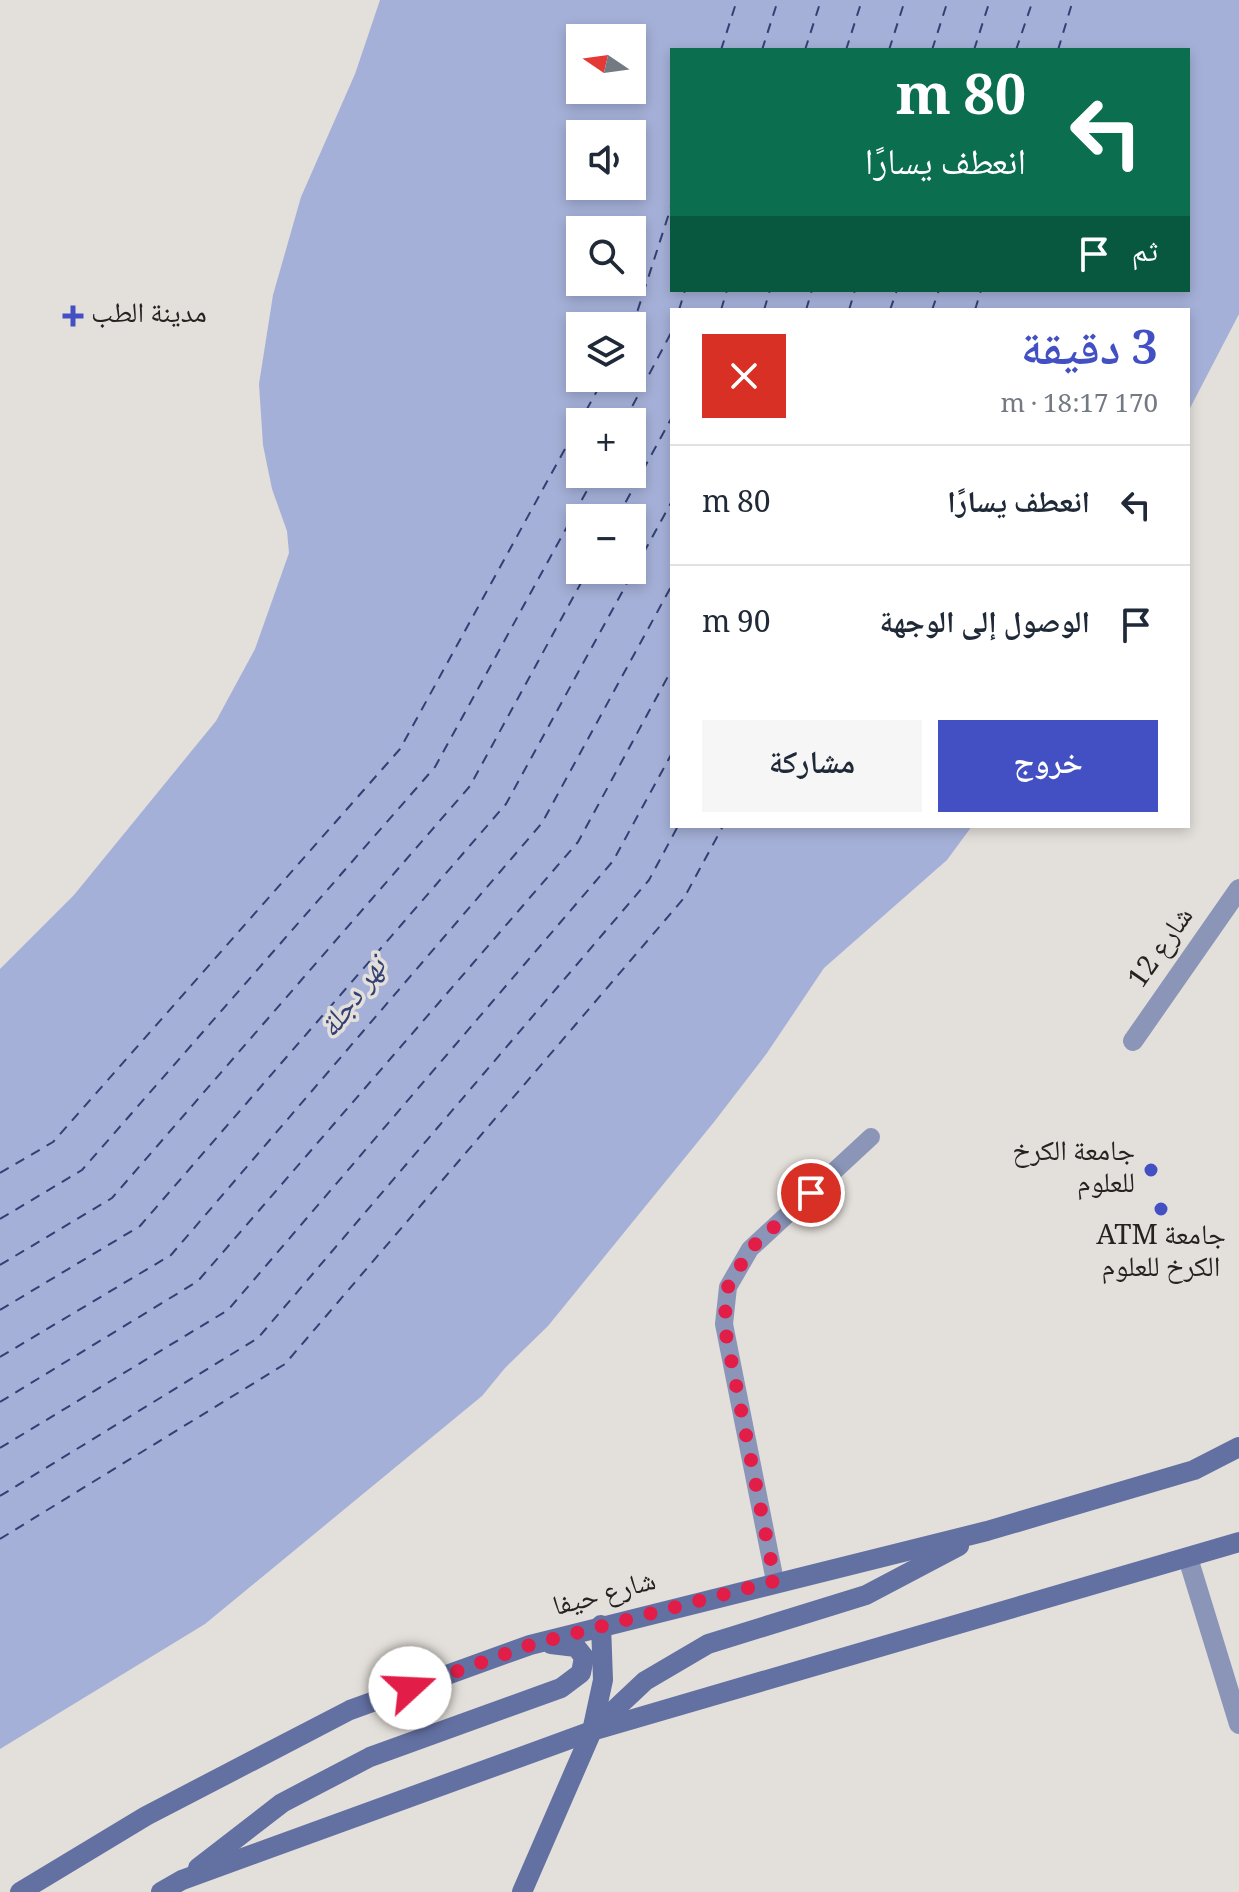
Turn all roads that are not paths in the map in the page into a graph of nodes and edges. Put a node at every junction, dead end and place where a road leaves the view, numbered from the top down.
1 (1239, 889) edge
2 (1133, 1041) dead end
3 (871, 1137) dead end
4 (1239, 1447) edge
5 (987, 1531) junction
6 (1239, 1542) edge
7 (1188, 1558) junction
8 (775, 1581) junction
9 (601, 1625) junction
10 (530, 1645) junction
11 (1239, 1724) edge
12 (592, 1731) junction
13 (182, 1880) junction
14 (20, 1892) edge
15 (161, 1892) edge
16 (522, 1892) edge

1 - 2 street, شارع 12
3 - 8 lane
4 - 5 main road, شارع حيفا
5 - 8 main road, شارع حيفا
5 - 12 main road
6 - 7 main road
7 - 11 street
7 - 12 main road
8 - 9 main road, شارع حيفا
9 - 10 main road, شارع حيفا
9 - 12 main road
10 - 13 main road
10 - 14 main road, شارع حيفا
12 - 13 main road
12 - 16 main road
13 - 15 main road

